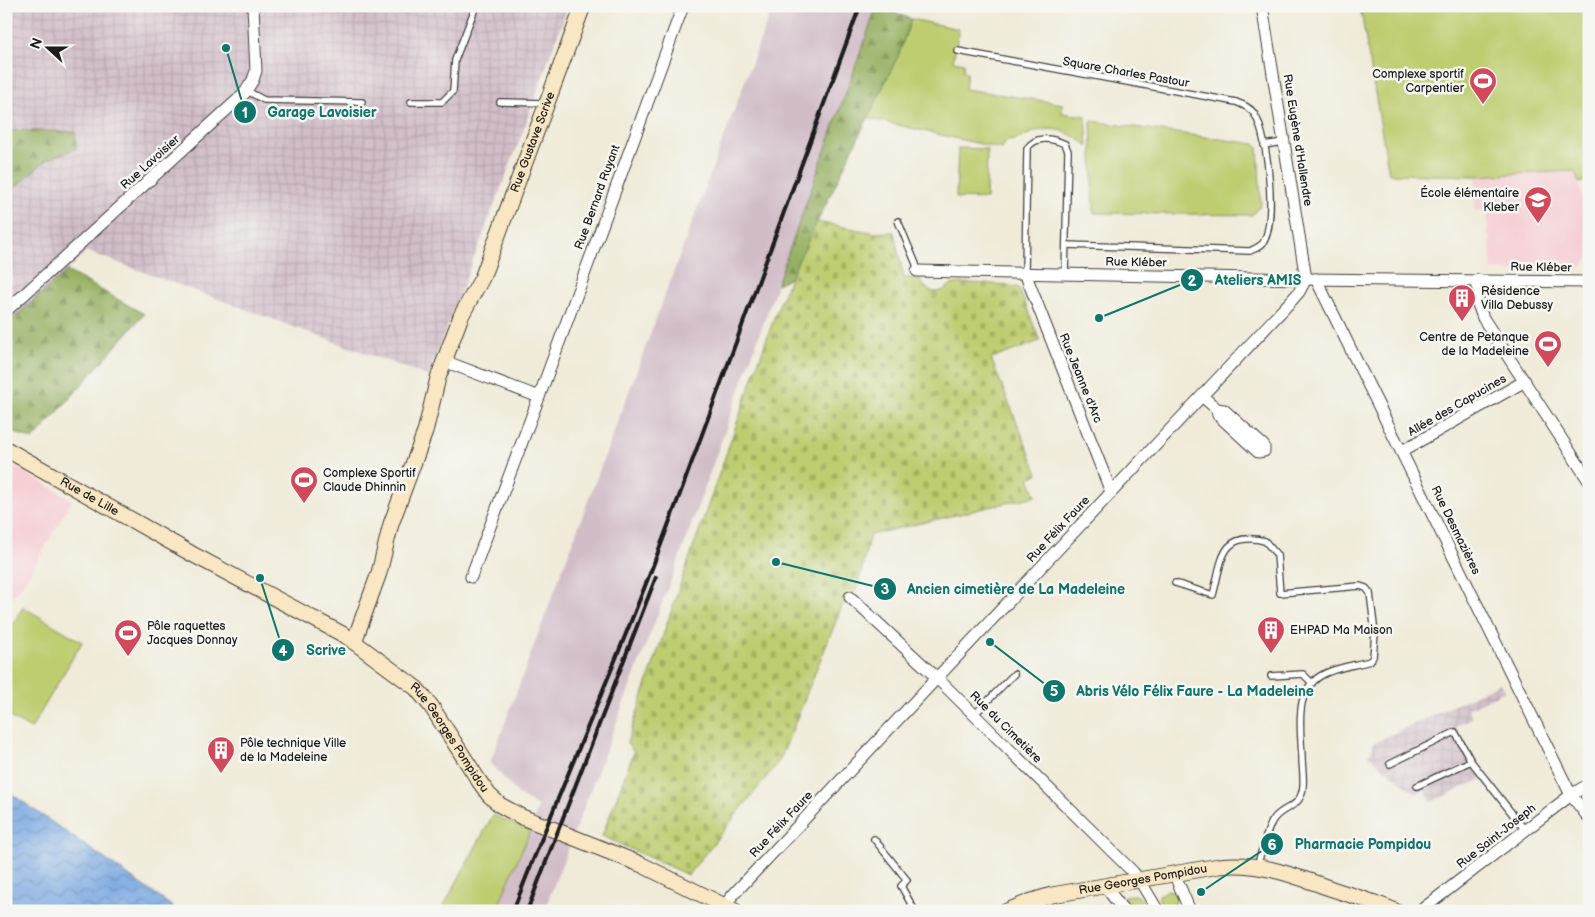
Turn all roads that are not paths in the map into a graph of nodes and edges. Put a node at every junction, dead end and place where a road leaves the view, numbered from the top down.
1 (253, 6) edge
2 (476, 6) edge
3 (583, 6) edge
4 (683, 6) edge
5 (1263, 6) edge
6 (958, 51) dead end
7 (246, 91) junction
8 (362, 102) dead end
9 (411, 102) dead end
10 (500, 102) dead end
11 (547, 104) junction
12 (1284, 142) junction
13 (1264, 145) junction
14 (898, 221) dead end
15 (1066, 246) junction
16 (917, 271) joint
17 (1025, 273) junction
18 (1065, 274) junction
19 (1311, 279) junction
20 (1478, 280) junction
21 (1589, 282) edge
22 (6, 311) edge
23 (449, 362) junction
24 (1525, 381) junction
25 (539, 397) junction
26 (1203, 397) junction
27 (1216, 409) dead end
28 (6, 449) edge
29 (1402, 452) junction
30 (1589, 481) edge
31 (1111, 492) junction
32 (175, 544) joint
33 (471, 577) dead end
34 (1175, 584) dead end
35 (850, 597) dead end
36 (350, 639) junction
37 (1014, 674) dead end
38 (1271, 676) dead end
39 (937, 678) junction
40 (1312, 683) junction
41 (974, 715) junction
42 (1471, 761) junction
43 (1390, 764) dead end
44 (1589, 784) edge
45 (1417, 786) dead end
46 (1571, 795) junction
47 (1589, 818) edge
48 (1525, 830) junction
49 (874, 839) dead end
50 (1257, 866) junction
51 (1174, 874) junction
52 (1139, 879) junction
53 (1105, 886) junction
54 (730, 908) edge
55 (915, 911) edge
56 (1007, 911) edge
57 (1124, 911) edge
58 (1158, 911) edge
59 (1190, 911) edge
60 (1395, 911) edge
61 (1420, 911) edge

1 - 7 street, Rue Lavoisier
2 - 9 lane
3 - 11 street, Rue Gustave Scrive
4 - 25 street, Rue Bernard Ruyant
5 - 12 street, Rue Eugène d'Hallendre
6 - 13 lane, Square Charles Pastour
7 - 8 lane
7 - 22 street, Rue Lavoisier
10 - 11 lane
11 - 23 street, Rue Gustave Scrive
12 - 13 lane
12 - 19 street, Rue Eugène d'Hallendre
13 - 15 lane, Square Charles Pastour
14 - 16 lane, Rue Kléber
15 - 17 lane
15 - 18 lane
16 - 17 street, Rue Kléber
17 - 18 street, Rue Kléber
17 - 31 street, Rue Jeanne d'Arc
18 - 19 street, Rue Kléber
19 - 20 street, Rue Kléber
19 - 26 street, Rue Félix Faure
19 - 29 street, Rue Desmazières
20 - 21 street, Rue Kléber
20 - 24 street
23 - 25 street
23 - 36 street, Rue Gustave Scrive
24 - 29 street, Allée des Capucines
24 - 30 street
25 - 33 street, Rue Bernard Ruyant
26 - 27 street
26 - 31 street, Rue Félix Faure
28 - 32 street, Rue de Lille
29 - 46 street, Rue Desmazières
31 - 39 street, Rue Félix Faure
32 - 36 street, Rue Georges Pompidou
34 - 40 lane
35 - 39 street, Rue du Cimetière
36 - 54 street, Rue Georges Pompidou
37 - 41 lane
38 - 40 lane
39 - 41 street, Rue du Cimetière
39 - 54 street, Rue Félix Faure
40 - 50 lane
41 - 52 street, Rue du Cimetière
42 - 43 lane
42 - 45 lane
42 - 48 lane
44 - 46 street, Rue Saint-Joseph
46 - 47 street, Rue Desmazières
46 - 48 street, Rue Saint-Joseph
48 - 61 street, Rue Saint-Joseph
49 - 55 lane
50 - 51 street, Rue Georges Pompidou
50 - 60 street, Rue Georges Pompidou
51 - 52 street, Rue Georges Pompidou
51 - 59 street
52 - 53 street, Rue Georges Pompidou
52 - 58 street, Rue du Cimetière
53 - 56 street, Rue Georges Pompidou
53 - 57 street

